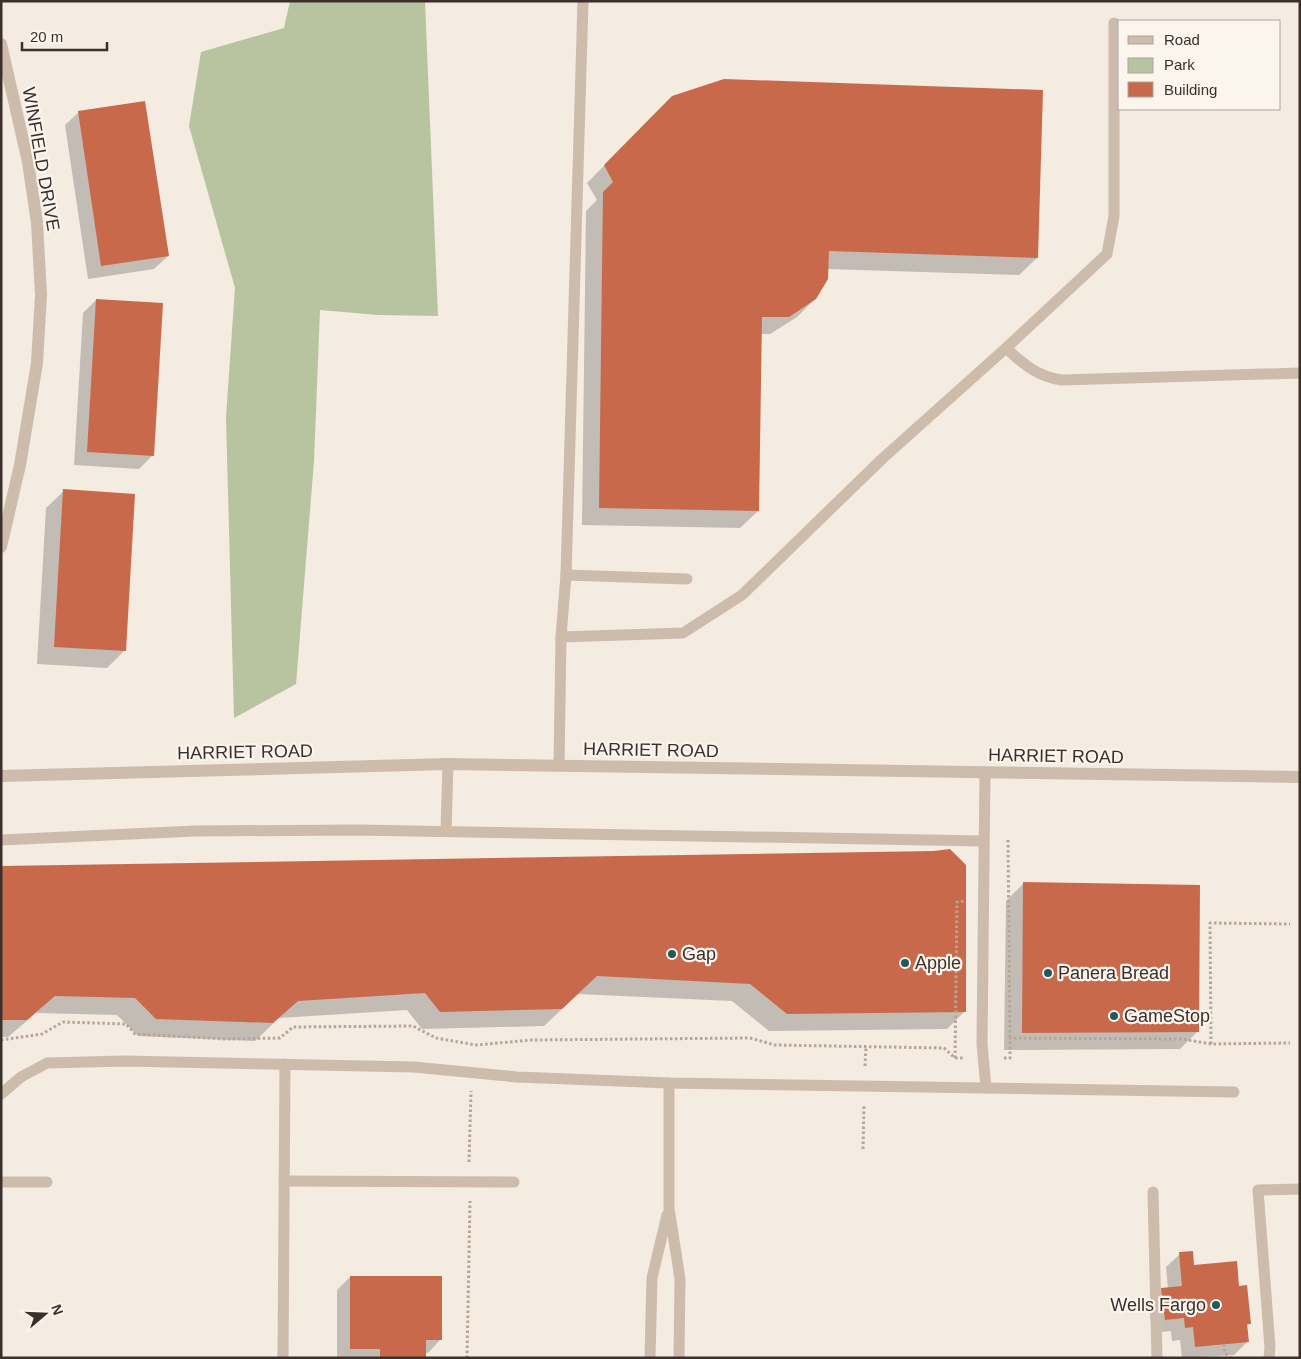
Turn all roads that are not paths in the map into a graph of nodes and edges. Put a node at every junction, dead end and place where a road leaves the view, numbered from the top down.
1 (583, 1) edge
2 (1114, 23) dead end
3 (1, 44) edge
4 (1006, 348) junction
5 (1300, 373) edge
6 (1, 547) edge
7 (566, 575) junction
8 (688, 579) dead end
9 (561, 637) junction
10 (448, 764) junction
11 (559, 766) junction
12 (985, 772) junction
13 (1, 776) edge
14 (1300, 777) edge
15 (446, 831) junction
16 (1, 840) edge
17 (983, 841) junction
18 (285, 1064) junction
19 (669, 1083) junction
20 (986, 1088) junction
21 (1234, 1092) dead end
22 (1, 1094) edge
23 (284, 1181) junction
24 (1, 1182) edge
25 (47, 1182) dead end
26 (514, 1182) dead end
27 (1300, 1189) edge
28 (1154, 1192) dead end
29 (669, 1208) junction
30 (284, 1358) edge
31 (650, 1358) edge
32 (679, 1358) edge
33 (1157, 1358) edge
34 (1269, 1358) edge

1 - 7 lane
2 - 4 lane
3 - 6 street, WINFIELD DRIVE
4 - 5 lane
4 - 9 lane
7 - 8 lane
7 - 9 lane
9 - 11 lane
10 - 11 street, HARRIET ROAD
10 - 13 street, HARRIET ROAD
10 - 15 lane
11 - 12 street, HARRIET ROAD
12 - 14 street, HARRIET ROAD
12 - 17 lane
15 - 16 lane
15 - 17 lane
17 - 20 lane
18 - 19 lane
18 - 22 lane
18 - 23 lane
19 - 20 lane
19 - 29 lane
20 - 21 lane
23 - 26 lane
23 - 30 lane
24 - 25 lane
27 - 34 lane
28 - 33 lane
29 - 31 lane
29 - 32 lane

